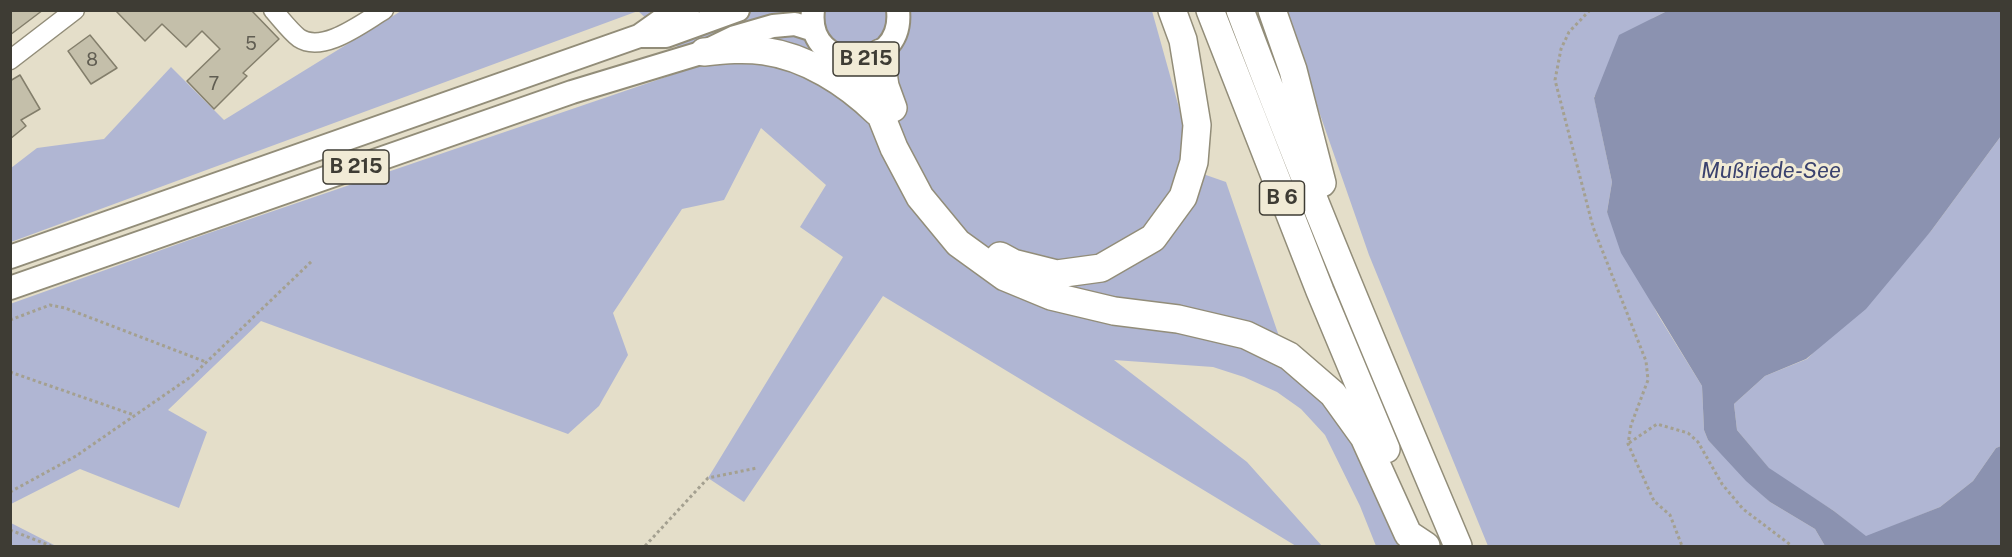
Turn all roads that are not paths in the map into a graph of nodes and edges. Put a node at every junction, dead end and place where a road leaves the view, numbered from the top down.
1 (75, 10) edge
2 (273, 10) edge
3 (384, 10) edge
4 (688, 10) edge
5 (738, 10) edge
6 (898, 10) edge
7 (1172, 10) edge
8 (1210, 10) edge
9 (1240, 10) edge
10 (1272, 10) edge
11 (814, 20) edge
12 (639, 36) junction
13 (704, 52) junction
14 (867, 57) junction
15 (10, 60) edge
16 (883, 118) junction
17 (10, 257) edge
18 (10, 288) edge
19 (1350, 289) junction
20 (1426, 546) edge
21 (1458, 546) edge

1 - 15 street
2 - 3 street
4 - 12 main road, B 215
5 - 12 main road, B 215
6 - 14 main road, B 215
7 - 14 highway
8 - 20 highway, B 6
9 - 19 highway, B 6
10 - 19 highway
11 - 13 main road, B 215
11 - 14 main road, B 215
12 - 17 main road, B 215
13 - 16 highway
13 - 18 main road, B 215
14 - 16 highway
16 - 20 highway
19 - 21 highway, B 6

